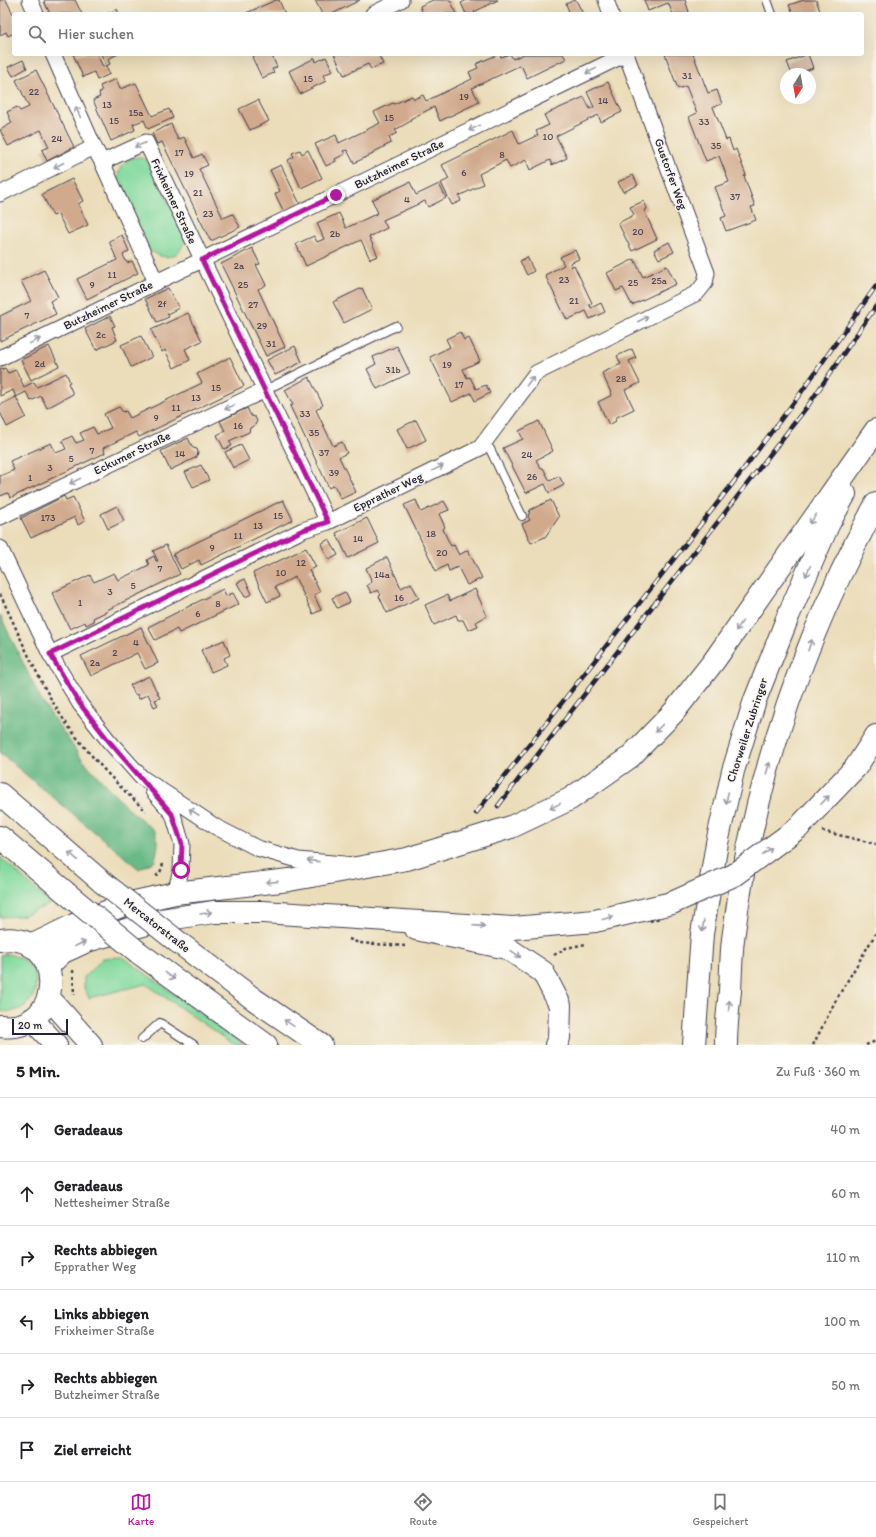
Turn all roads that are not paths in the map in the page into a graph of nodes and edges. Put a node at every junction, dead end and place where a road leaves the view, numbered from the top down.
1 (30, 0) edge
2 (401, 0) edge
3 (606, 0) edge
4 (767, 0) edge
5 (35, 12) edge
6 (377, 12) edge
7 (610, 12) edge
8 (771, 12) edge
9 (54, 56) edge
10 (622, 56) edge
11 (627, 56) edge
12 (94, 147) junction
13 (102, 162) junction
14 (0, 194) edge
15 (202, 260) junction
16 (156, 282) junction
17 (696, 293) joint
18 (396, 326) dead end
19 (0, 358) edge
20 (265, 390) junction
21 (876, 430) edge
22 (876, 436) edge
23 (483, 443) junction
24 (876, 504) edge
25 (522, 516) dead end
26 (0, 517) edge
27 (328, 522) junction
28 (0, 548) edge
29 (50, 654) junction
30 (876, 736) edge
31 (141, 777) junction
32 (0, 794) edge
33 (0, 837) edge
34 (407, 859) junction
35 (175, 893) junction
36 (342, 917) junction
37 (0, 940) edge
38 (31, 946) junction
39 (48, 966) junction
40 (49, 998) junction
41 (32, 1019) junction
42 (0, 1026) edge
43 (142, 1039) dead end
44 (56, 1045) edge
45 (91, 1045) edge
46 (194, 1045) edge
47 (266, 1045) edge
48 (321, 1045) edge
49 (556, 1045) edge
50 (694, 1045) edge
51 (726, 1045) edge

1 - 5 street
2 - 6 street
3 - 7 street
4 - 8 lane
12 -> 9 street
10 -> 15 street, Butzheimer Straße
11 - 17 street, Gustorfer Weg
12 - 13 street
12 -> 14 street
15 -> 13 street, Frixheimer Straße
13 - 16 street
15 - 16 street, Butzheimer Straße
15 - 20 street, Frixheimer Straße
19 -> 16 street, Butzheimer Straße
23 -> 17 street, Epprather Weg
18 - 20 lane
20 -> 26 street, Eckumer Straße
20 - 27 street, Frixheimer Straße
21 -> 34 main road
22 -> 50 main road, Chorweiler Zubringer
23 - 25 lane
27 -> 23 street, Epprather Weg
51 -> 24 main road
27 - 29 street, Epprather Weg
28 - 29 street
29 - 31 street
36 -> 30 main road, bridge
34 -> 31 street
31 - 35 street
48 -> 32 main road, Mercatorstraße, bridge
33 -> 47 main road, bridge
34 -> 35 main road
35 - 38 main road
39 -> 36 main road
36 -> 49 main road
37 - 38 main road
38 - 39 main road
39 - 40 main road
40 - 41 main road
40 - 45 main road
41 - 42 main road
41 - 44 main road
43 - 46 lane

